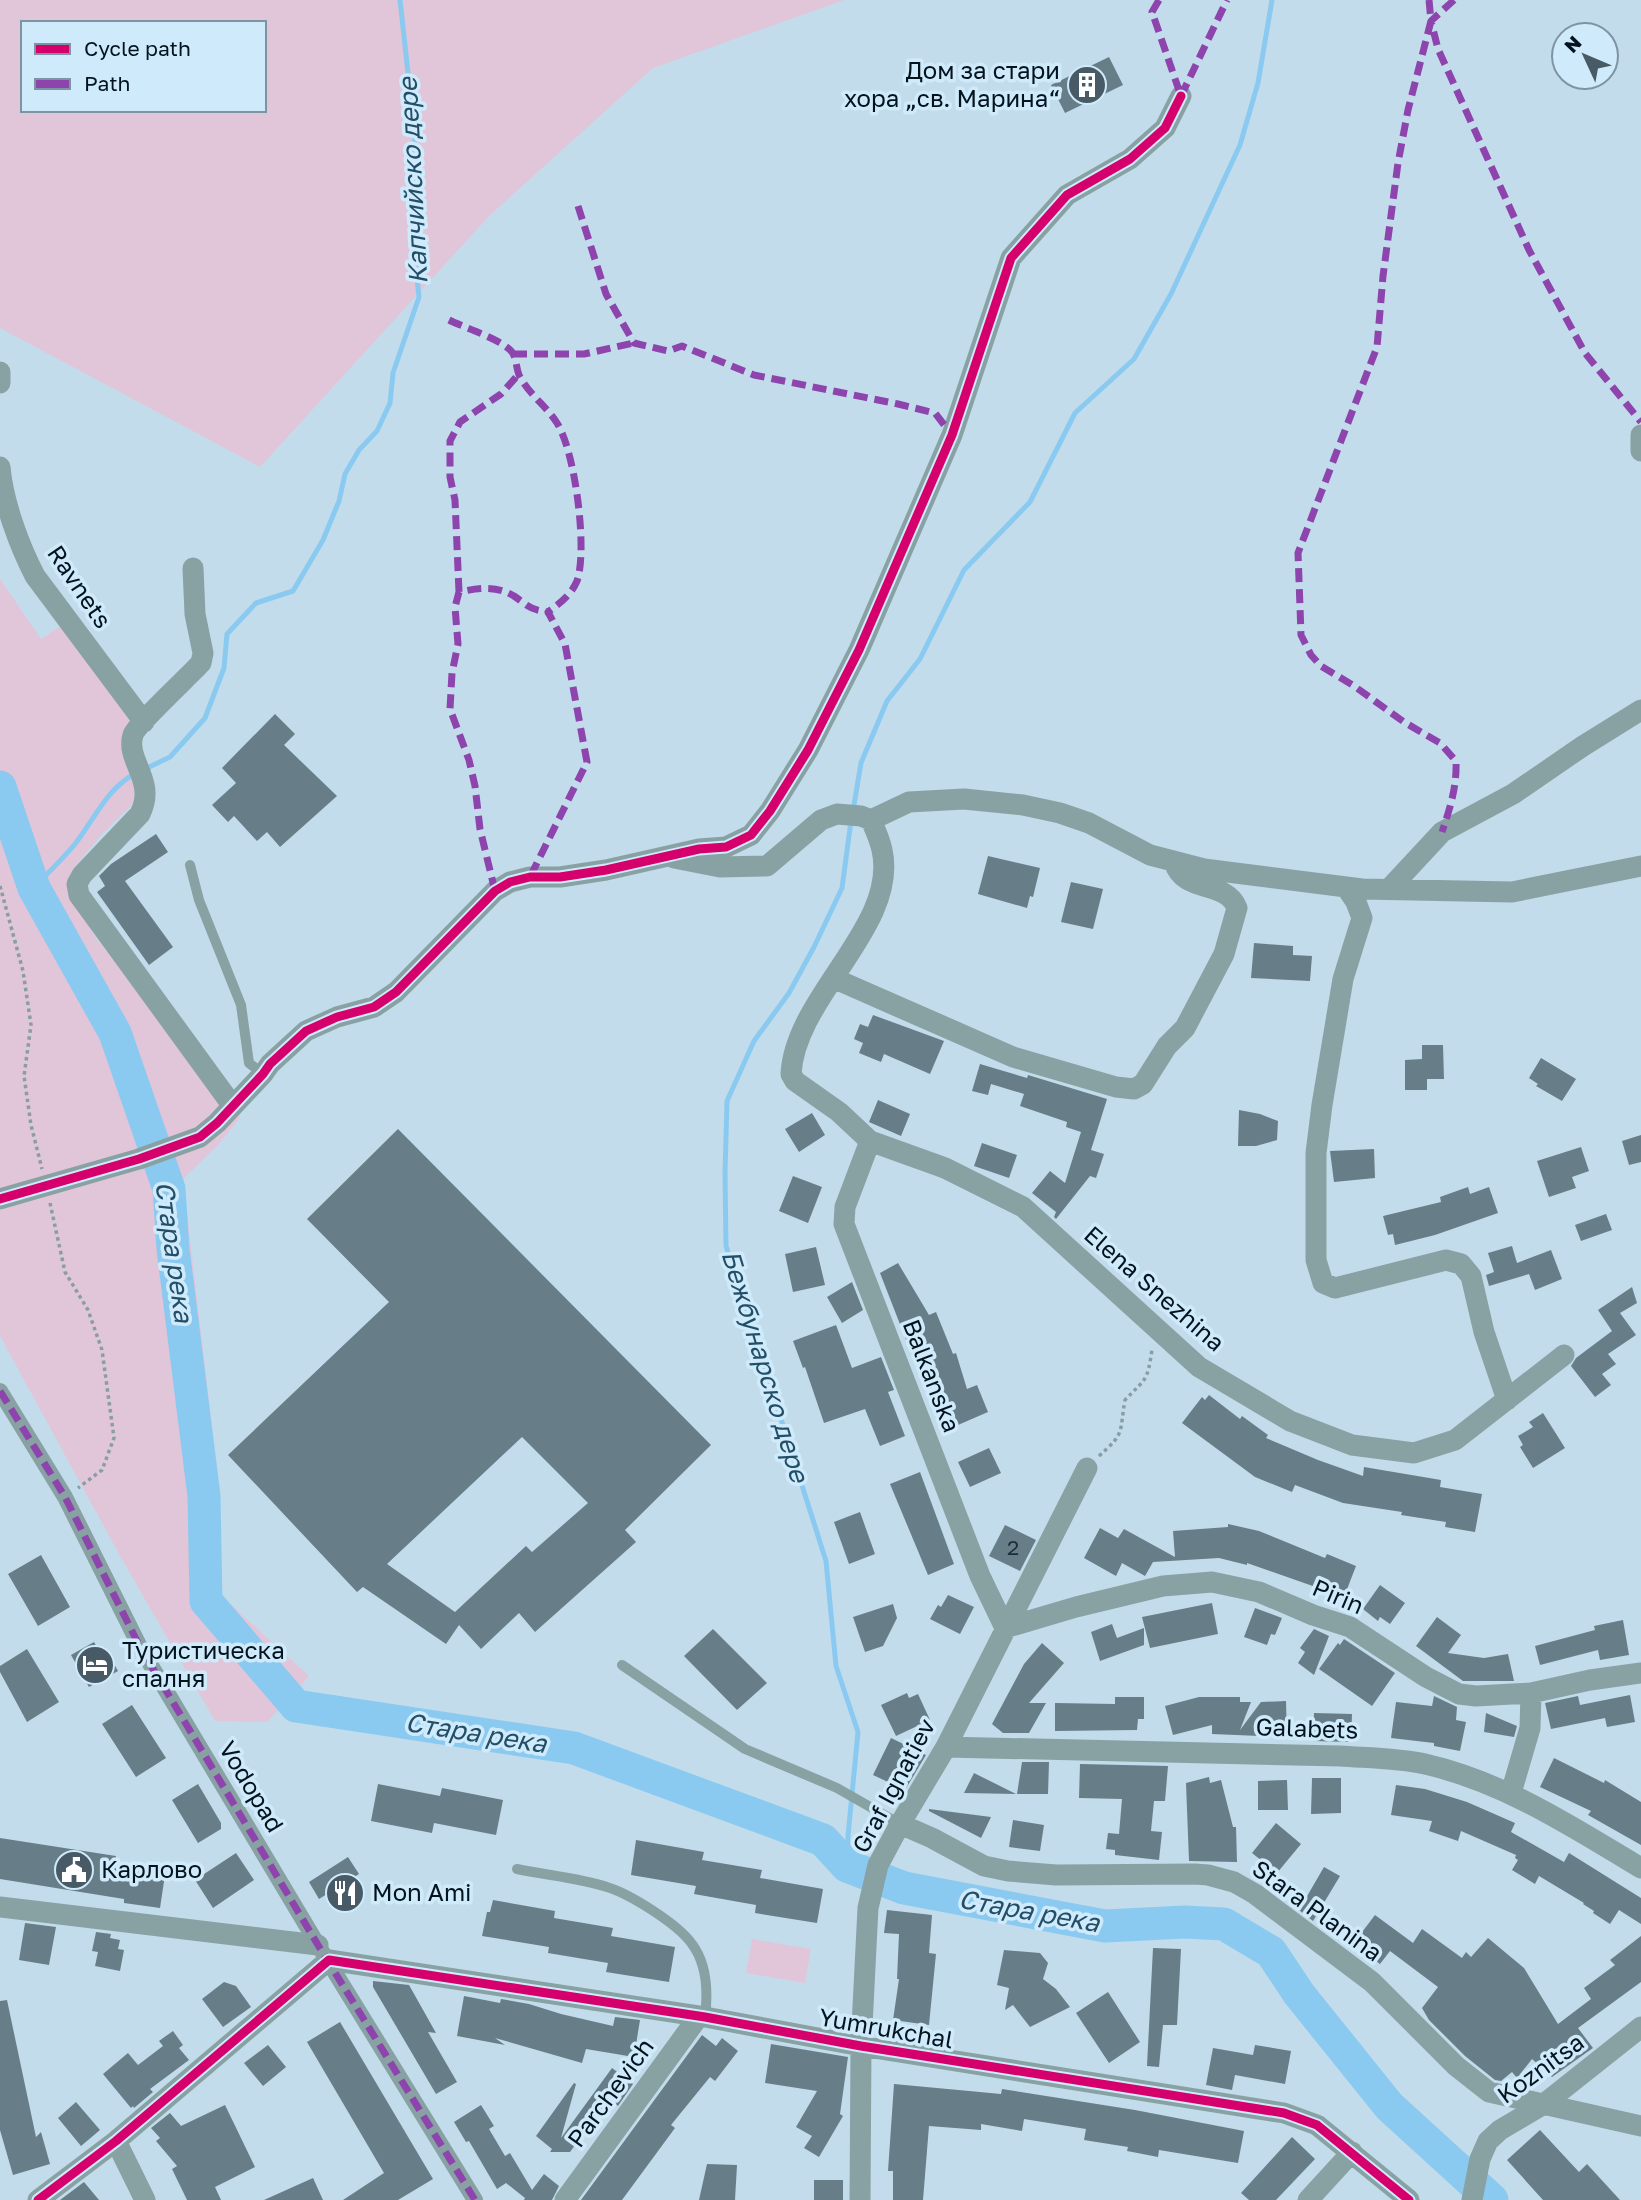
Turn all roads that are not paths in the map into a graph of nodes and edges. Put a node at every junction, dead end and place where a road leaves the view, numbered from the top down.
1 (1181, 96) dead end
2 (0, 372) edge
3 (0, 383) edge
4 (1641, 435) edge
5 (1641, 451) edge
6 (0, 467) edge
7 (193, 568) dead end
8 (1641, 710) edge
9 (144, 722) junction
10 (866, 818) junction
11 (669, 857) junction
12 (1174, 862) junction
13 (190, 865) dead end
14 (1641, 866) edge
15 (1346, 887) junction
16 (1390, 888) junction
17 (833, 978) junction
18 (263, 1074) junction
19 (232, 1105) junction
20 (870, 1141) junction
21 (0, 1199) edge
22 (1564, 1355) dead end
23 (0, 1391) edge
24 (1507, 1400) junction
25 (1087, 1468) road end
26 (1005, 1628) junction
27 (622, 1665) dead end
28 (1641, 1673) edge
29 (1531, 1693) junction
30 (946, 1747) junction
31 (1511, 1793) junction
32 (900, 1824) junction
33 (1641, 1868) edge
34 (517, 1870) dead end
35 (0, 1907) edge
36 (323, 1952) junction
37 (702, 2016) junction
38 (1641, 2027) edge
39 (861, 2046) junction
40 (1544, 2104) junction
41 (1641, 2126) edge
42 (116, 2141) junction
43 (1352, 2152) junction
44 (38, 2200) edge
45 (145, 2200) edge
46 (475, 2200) edge
47 (565, 2200) edge
48 (860, 2200) edge
49 (1308, 2200) edge
50 (1409, 2200) edge
51 (1472, 2200) edge

1 - 11 street
2 - 3 street
4 - 5 street
6 - 9 street, Ravnets
7 - 9 street
8 - 16 street
9 - 19 street
10 - 11 street
10 - 12 street
10 - 17 street
11 - 18 street
12 - 15 street
12 - 17 street
13 - 18 lane
14 - 16 street
15 - 16 street
15 - 24 street
17 - 20 street, Elena Snezhina
18 - 19 street
19 - 21 street
20 - 24 street, Elena Snezhina
20 - 26 street, Balkanska
22 - 24 street, Elena Snezhina
23 - 36 street, Vodopad
25 - 26 street, Graf Ignatiev
26 - 29 street, Pirin
26 - 30 street, Graf Ignatiev
27 - 32 lane
28 - 29 street, Pirin
29 - 31 street
30 - 31 street, Galabets
30 - 32 street, Graf Ignatiev
31 - 33 street, Galabets
32 - 39 street, Graf Ignatiev
32 - 40 street, Stara Planina
34 - 37 lane
35 - 36 street, Yumrukchal
36 - 37 street, Yumrukchal
36 - 42 street
36 - 46 street, Vodopad
37 - 39 street, Yumrukchal
37 - 47 street, Parchevich
38 - 40 street, Koznitsa
39 - 43 street, Yumrukchal
39 - 48 street, Graf Ignatiev
40 - 41 street, Stara Planina
40 - 51 street, Koznitsa
42 - 44 street
42 - 45 street
43 - 49 street
43 - 50 street, Yumrukchal

